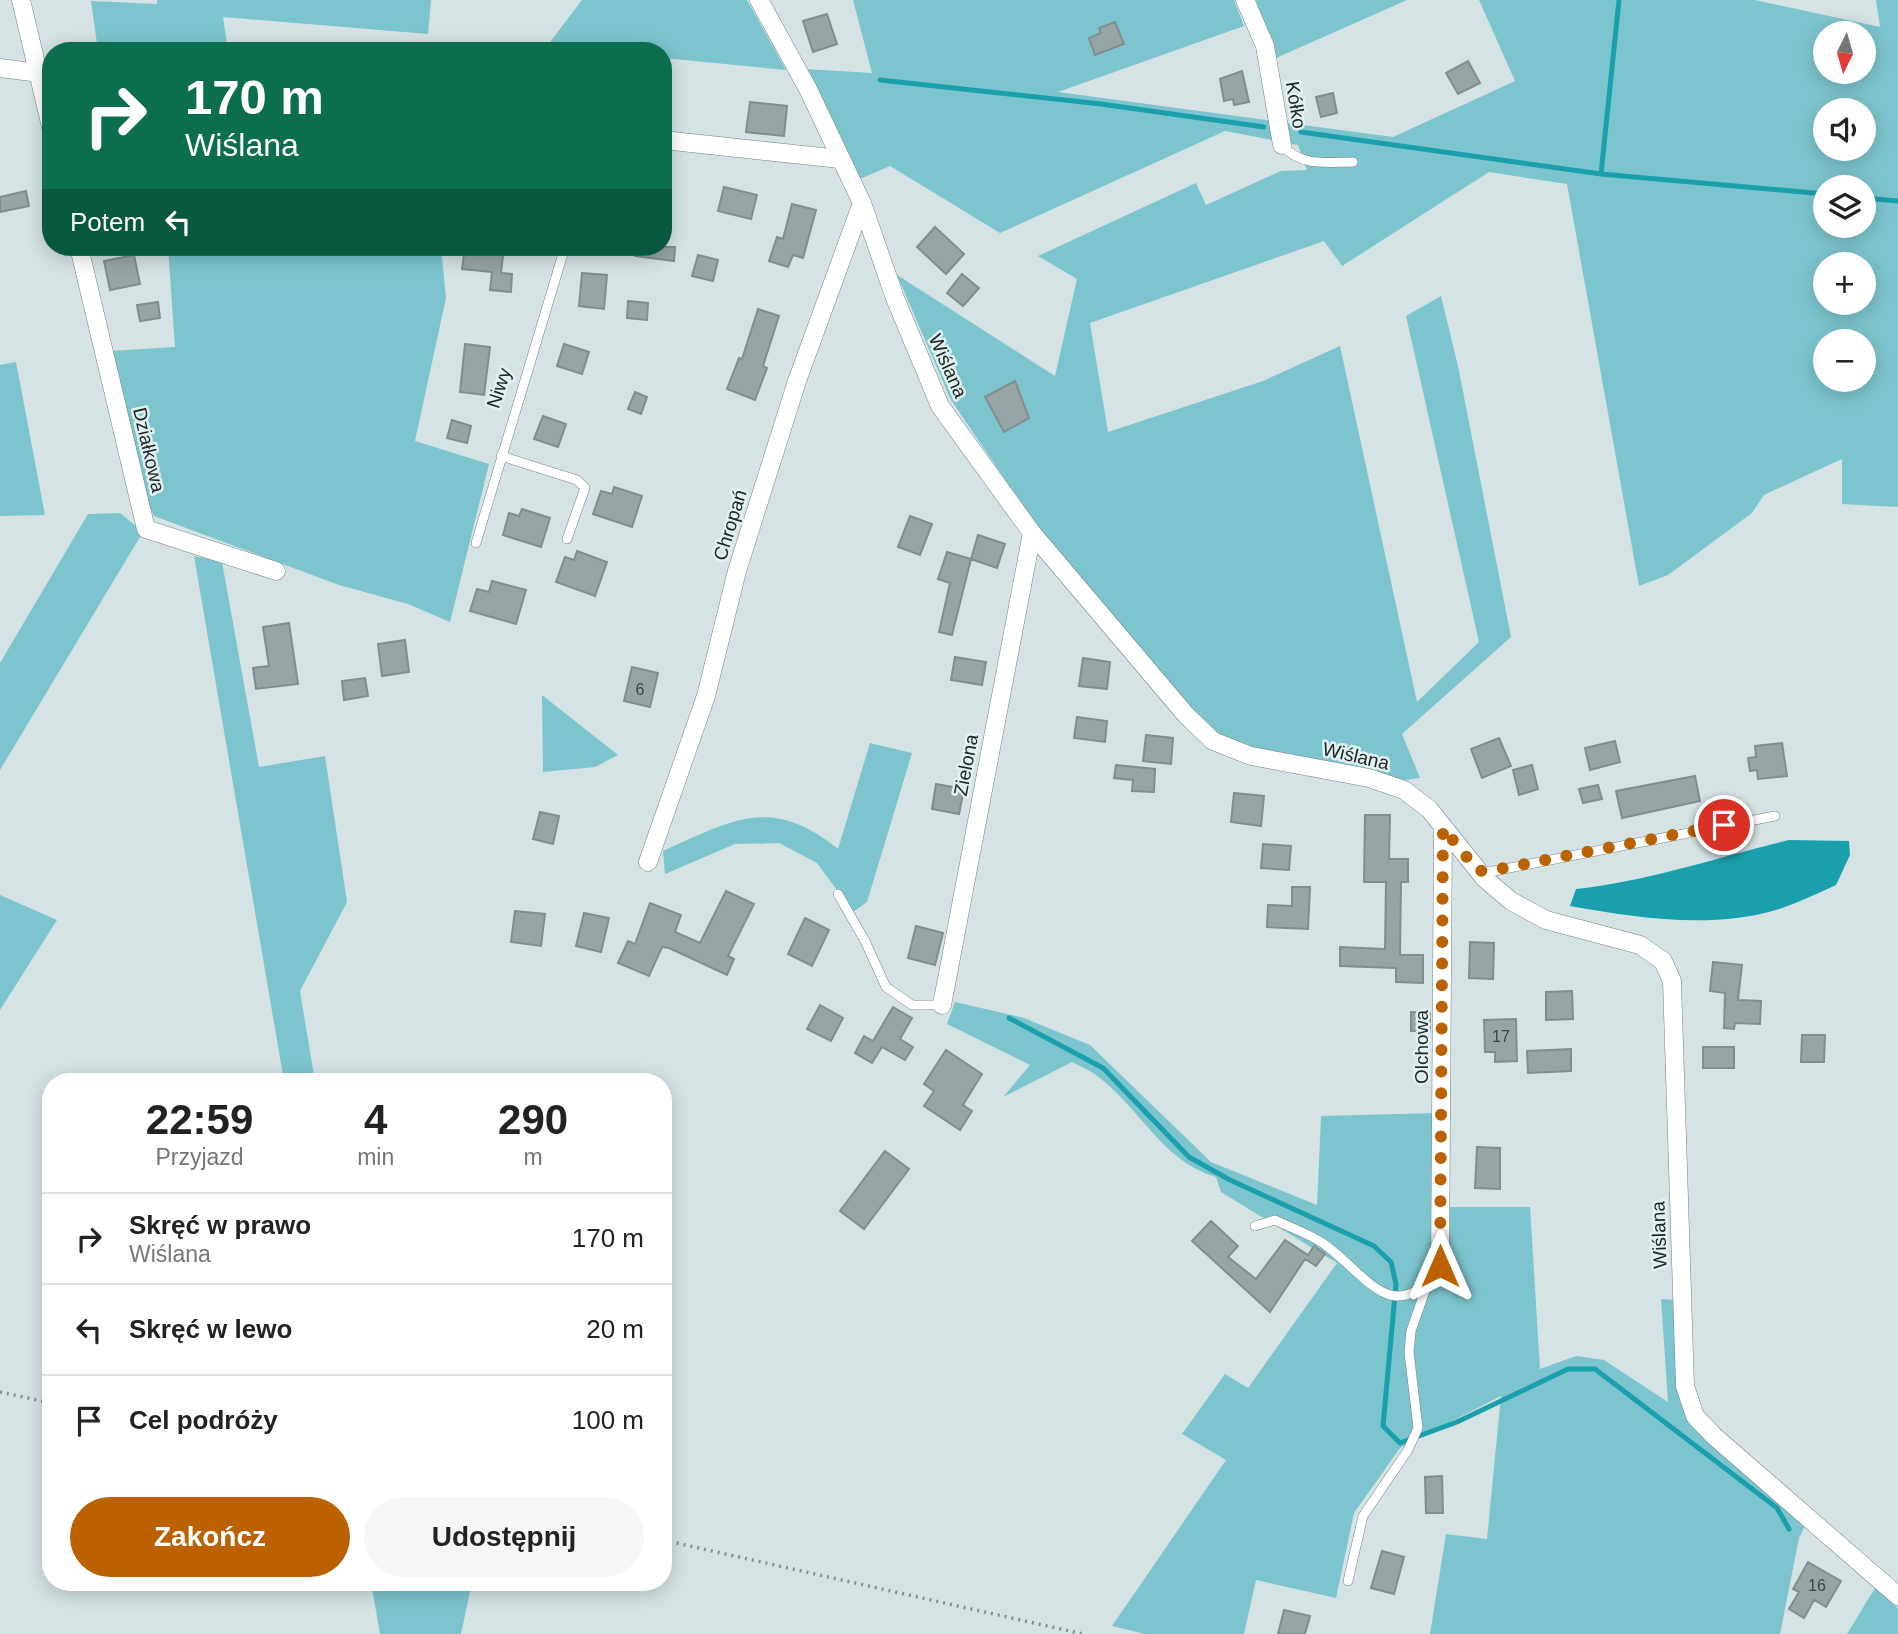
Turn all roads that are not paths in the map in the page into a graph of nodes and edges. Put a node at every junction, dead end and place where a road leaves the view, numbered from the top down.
1 (21, 0) edge
2 (759, 0) edge
3 (1245, 0) edge
4 (42, 67) edge
5 (0, 68) edge
6 (42, 73) edge
7 (672, 141) edge
8 (1282, 145) joint
9 (840, 159) junction
10 (1353, 162) dead end
11 (862, 203) junction
12 (81, 256) edge
13 (562, 256) edge
14 (500, 456) junction
15 (1032, 533) junction
16 (567, 539) dead end
17 (476, 543) dead end
18 (276, 571) dead end
19 (1775, 816) dead end
20 (1443, 828) junction
21 (648, 862) dead end
22 (1478, 871) junction
23 (838, 894) dead end
24 (942, 1005) joint
25 (1255, 1226) dead end
26 (1440, 1266) joint
27 (1427, 1285) junction
28 (1348, 1581) dead end
29 (1898, 1596) edge

1 - 4 street
2 - 9 street, Wiślana
3 - 8 street, Kółko
5 - 6 street
7 - 9 street
8 - 10 lane, Kółko
9 - 11 street, Wiślana
11 - 15 street, Wiślana
11 - 21 street, Chropań
12 - 18 street, Działkowa
13 - 14 lane, Niwy
14 - 16 lane
14 - 17 lane, Niwy
15 - 20 street, Wiślana
15 - 24 street, Zielona
19 - 22 lane
20 - 22 street, Wiślana
20 - 26 street, Olchowa
22 - 29 street, Wiślana
23 - 24 lane
25 - 27 lane
26 - 27 lane
27 - 28 lane

